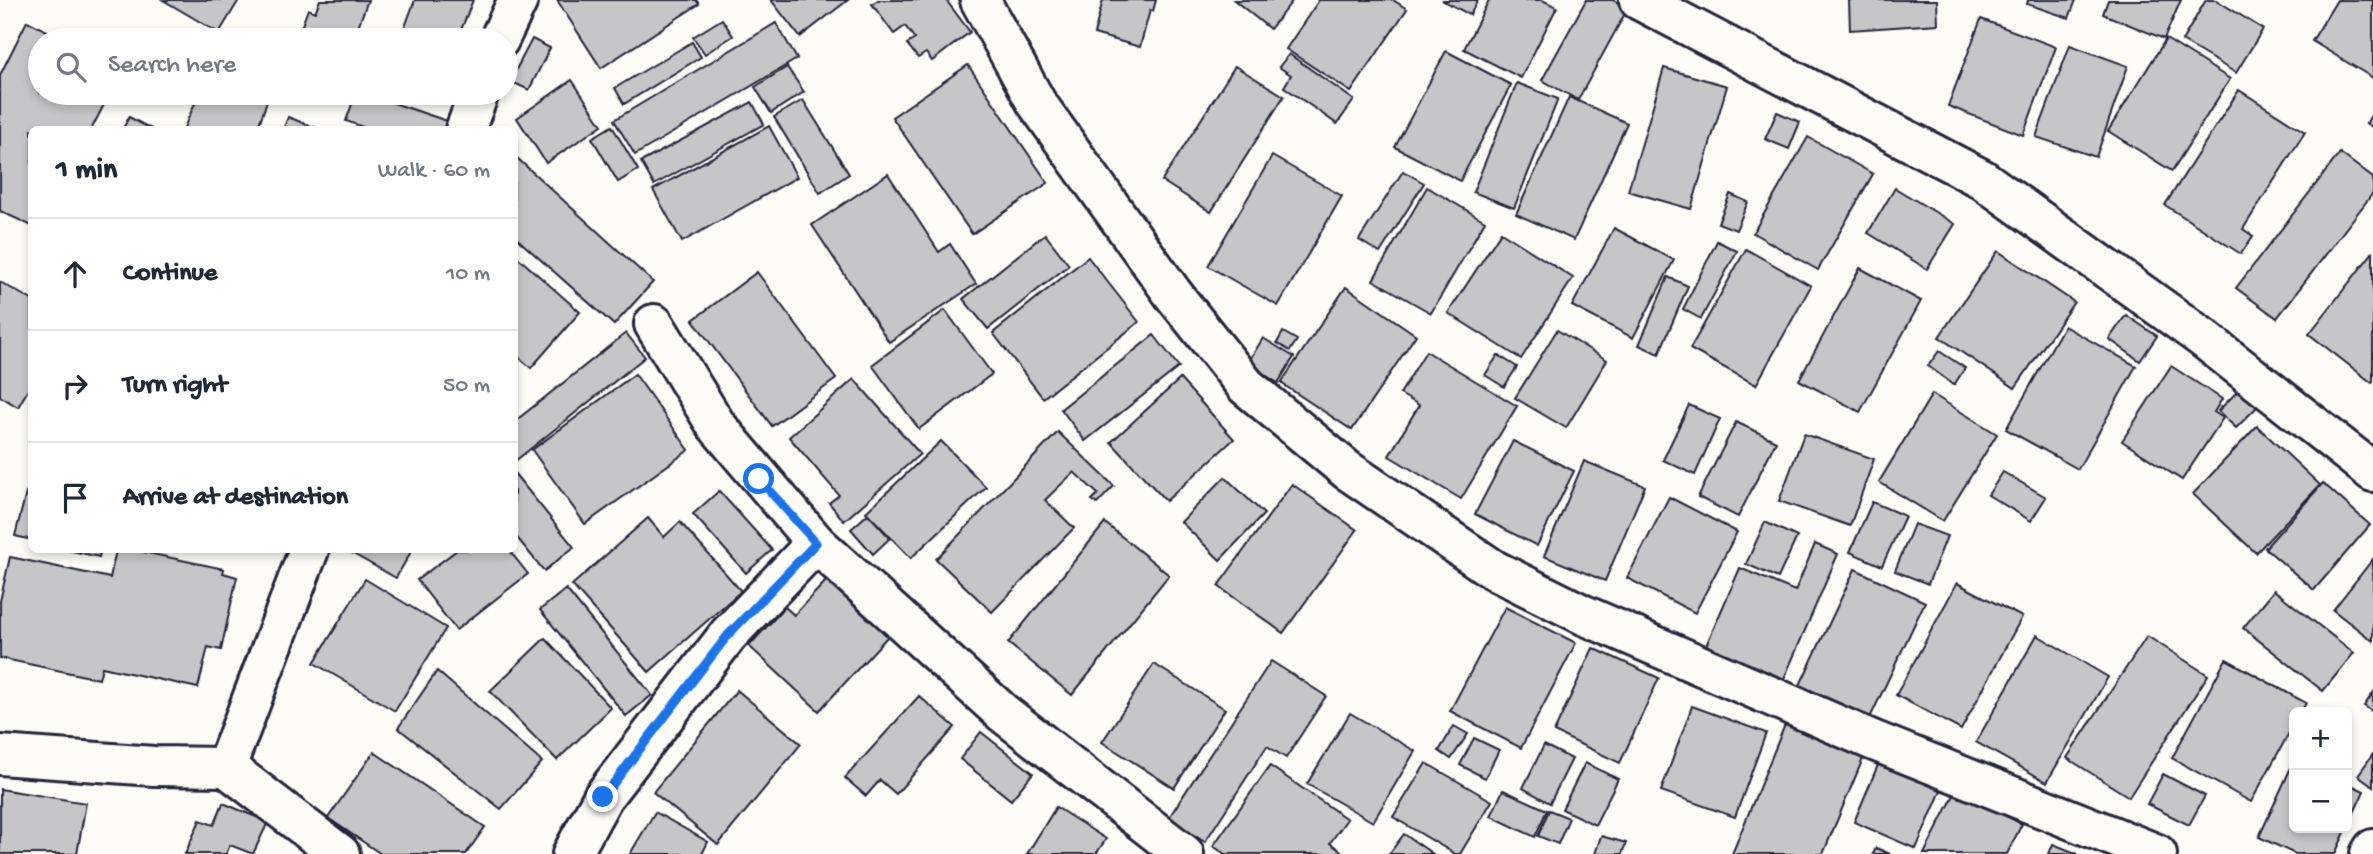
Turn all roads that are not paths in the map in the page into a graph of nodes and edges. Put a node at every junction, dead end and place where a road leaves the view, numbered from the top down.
1 (518, 0) edge
2 (980, 0) edge
3 (1639, 0) edge
4 (505, 28) edge
5 (474, 105) edge
6 (467, 126) edge
7 (654, 324) dead end
8 (2373, 472) edge
9 (816, 543) junction
10 (308, 553) edge
11 (0, 754) edge
12 (226, 767) junction
13 (2373, 849) edge
14 (340, 854) edge
15 (572, 854) edge
16 (1184, 854) edge
17 (2157, 854) edge
18 (2370, 854) edge

1 - 4 street
2 - 17 street
3 - 8 street
5 - 6 street
7 - 9 street
9 - 15 street
9 - 16 street
10 - 12 street
11 - 12 street
12 - 14 street
13 - 18 street

